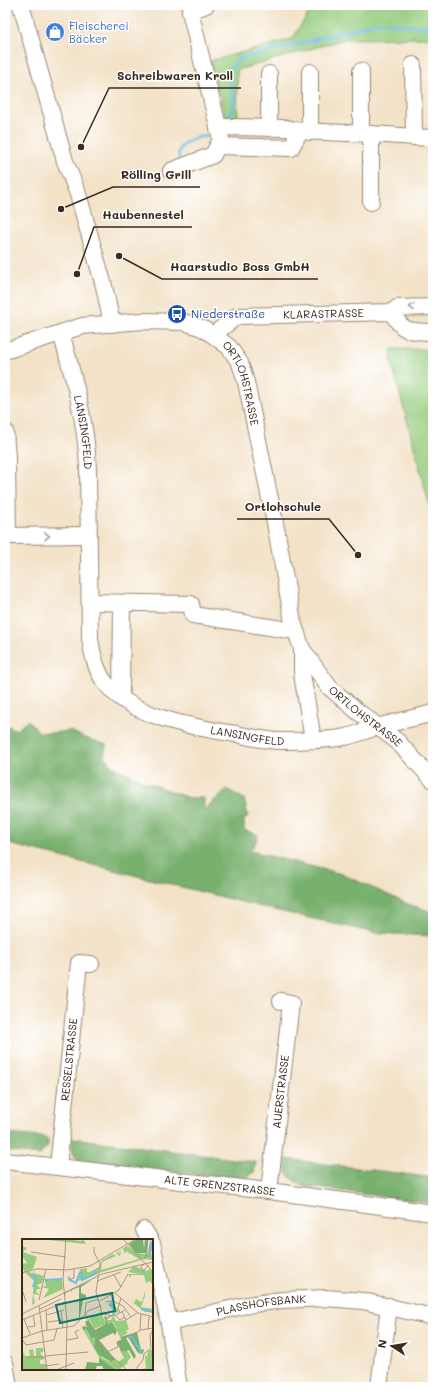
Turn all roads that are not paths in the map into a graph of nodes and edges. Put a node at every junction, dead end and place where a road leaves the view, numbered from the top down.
1 (21, 5) edge
2 (206, 5) edge
3 (413, 65) dead end
4 (361, 71) dead end
5 (310, 72) dead end
6 (269, 74) dead end
7 (218, 128) junction
8 (269, 128) junction
9 (305, 132) junction
10 (366, 134) junction
11 (414, 137) junction
12 (433, 140) edge
13 (218, 146) junction
14 (171, 171) dead end
15 (371, 202) dead end
16 (433, 307) edge
17 (392, 312) junction
18 (112, 324) junction
19 (61, 332) junction
20 (433, 332) edge
21 (214, 335) junction
22 (5, 351) edge
23 (5, 431) edge
24 (89, 535) junction
25 (90, 602) junction
26 (122, 603) junction
27 (295, 631) junction
28 (302, 649) junction
29 (121, 697) junction
30 (433, 713) edge
31 (378, 727) junction
32 (313, 740) junction
33 (433, 780) edge
34 (91, 964) dead end
35 (281, 1001) dead end
36 (5, 1161) edge
37 (58, 1167) junction
38 (269, 1191) junction
39 (433, 1213) edge
40 (153, 1255) edge
41 (390, 1306) junction
42 (433, 1317) edge
43 (169, 1322) junction
44 (5, 1364) edge
45 (9, 1387) edge
46 (179, 1387) edge
47 (379, 1387) edge

1 - 18 street
2 - 7 street
3 - 11 street
4 - 10 street
5 - 9 street
6 - 8 street
7 - 8 street
7 - 13 street
8 - 9 street
9 - 10 street
9 - 13 street
10 - 11 street
10 - 15 street
11 - 12 street
13 - 14 street
16 -> 17 street, KLARASTRASSE
17 - 20 street
17 - 21 street, KLARASTRASSE
18 - 19 street, ORTLOHSTRASSE
18 - 21 street, ORTLOHSTRASSE
19 - 22 street, ORTLOHSTRASSE
19 - 24 street, LANSINGFELD
21 - 27 street, ORTLOHSTRASSE
23 -> 24 street
24 - 25 street, LANSINGFELD
25 - 26 street
25 - 29 street, LANSINGFELD
26 - 27 street
26 - 29 street
27 - 28 street, ORTLOHSTRASSE
28 - 31 street, ORTLOHSTRASSE
28 - 32 street, ORTLOHSTRASSE
29 - 32 street, LANSINGFELD
30 - 31 street, LANSINGFELD
31 - 32 street, LANSINGFELD
31 - 33 street, ORTLOHSTRASSE
34 - 37 street, RESSELSTRASSE
35 - 38 street, AUERSTRASSE
36 - 37 street, ALTE GRENZSTRASSE
37 - 38 street, ALTE GRENZSTRASSE
38 - 39 street, ALTE GRENZSTRASSE
40 - 43 street
41 - 42 street, PLASSHOFSBANK
41 - 43 street, PLASSHOFSBANK
41 - 47 street
43 - 46 street
44 - 45 street

